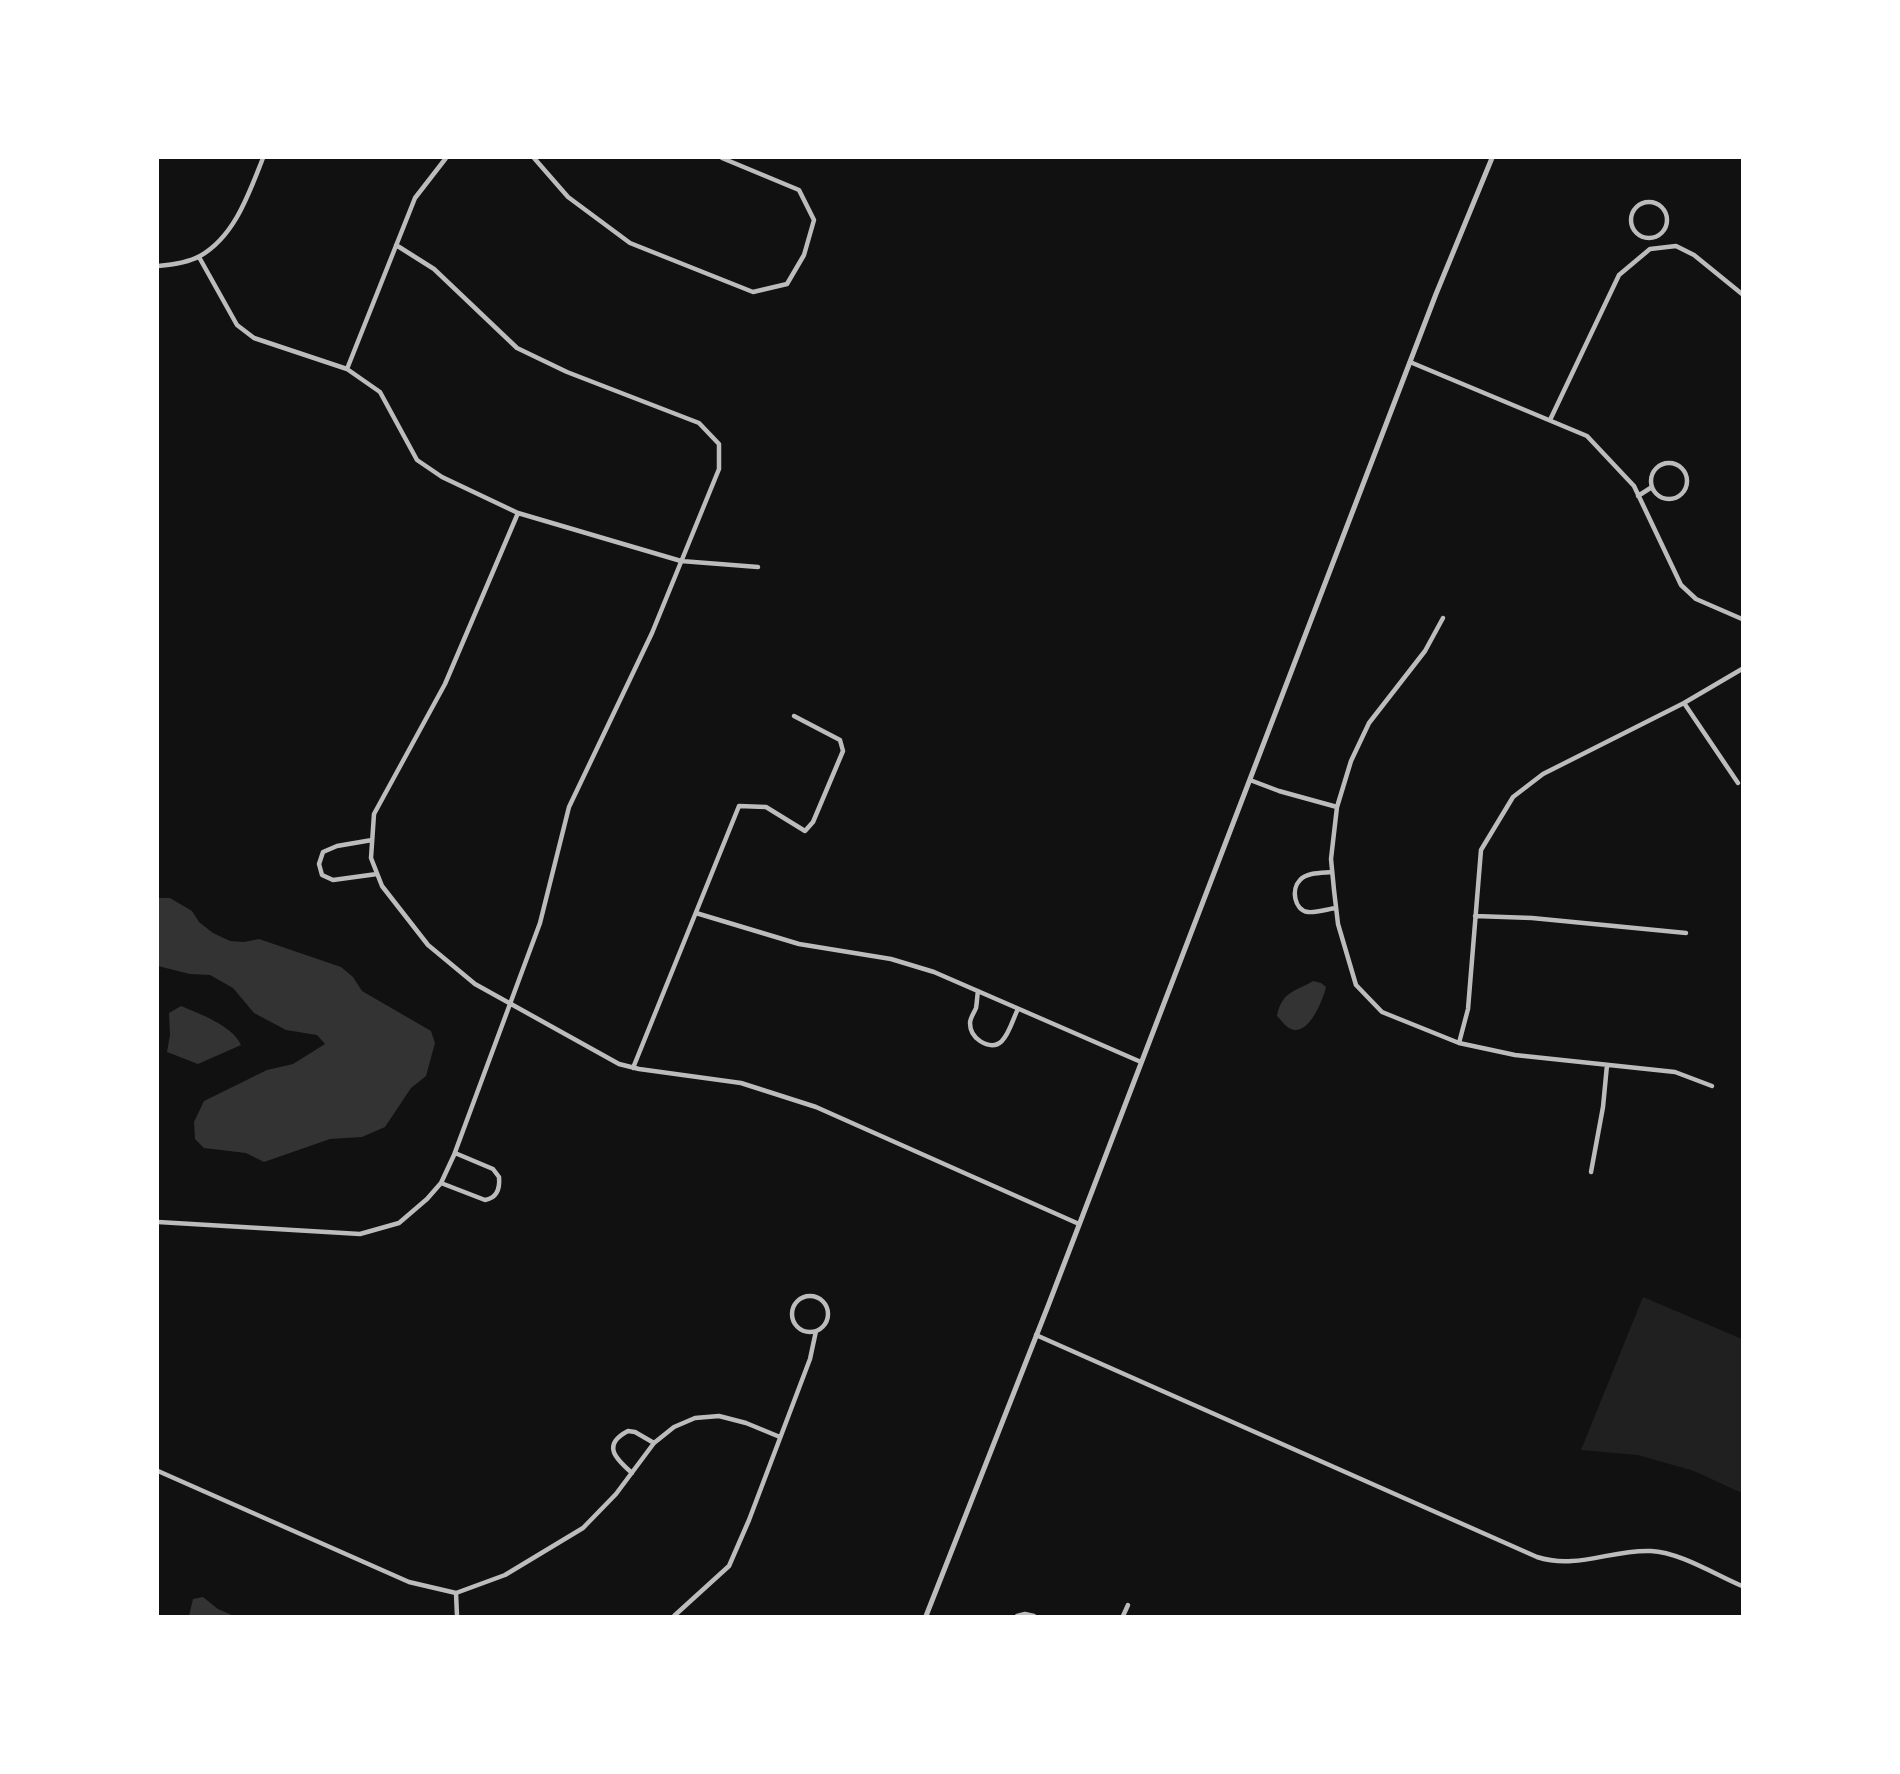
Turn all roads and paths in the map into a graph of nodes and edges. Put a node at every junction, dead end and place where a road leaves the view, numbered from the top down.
1 (263, 158) edge
2 (446, 158) edge
3 (534, 158) edge
4 (722, 158) edge
5 (1492, 158) edge
6 (1652, 238) junction
7 (396, 245) junction
8 (1655, 249) junction
9 (199, 257) junction
10 (158, 266) edge
11 (1742, 294) edge
12 (1410, 362) junction
13 (346, 369) junction
14 (1550, 420) junction
15 (1652, 487) junction
16 (1638, 496) junction
17 (518, 513) junction
18 (681, 561) junction
19 (758, 567) dead end
20 (1443, 618) dead end
21 (1742, 619) edge
22 (1742, 669) edge
23 (1684, 703) junction
24 (793, 716) dead end
25 (1250, 780) junction
26 (1738, 783) dead end
27 (1337, 807) junction
28 (372, 840) junction
29 (1332, 872) junction
30 (377, 874) junction
31 (1336, 908) junction
32 (695, 913) junction
33 (1475, 916) junction
34 (1686, 933) dead end
35 (978, 991) junction
36 (511, 1004) junction
37 (1018, 1009) junction
38 (1459, 1043) junction
39 (1141, 1062) junction
40 (1607, 1065) junction
41 (633, 1068) junction
42 (1712, 1086) dead end
43 (455, 1153) junction
44 (1591, 1172) dead end
45 (441, 1183) junction
46 (158, 1222) edge
47 (1079, 1224) junction
48 (816, 1331) junction
49 (1037, 1335) junction
50 (780, 1437) junction
51 (654, 1443) junction
52 (158, 1471) edge
53 (632, 1473) junction
54 (1742, 1586) edge
55 (456, 1593) junction
56 (1128, 1605) dead end
57 (457, 1616) edge
58 (674, 1616) edge
59 (926, 1616) edge
60 (1017, 1616) edge
61 (1034, 1616) edge
62 (1123, 1616) edge

1 - 9 street
2 - 7 street
3 - 4 street
5 - 12 street
6 - 6 street
6 - 8 street
7 - 13 street
7 - 18 street
8 - 11 street
8 - 14 street
9 - 10 street
9 - 13 street
12 - 14 street
12 - 25 street
13 - 17 street
14 - 16 street
15 - 15 street
15 - 16 street
16 - 21 street
17 - 18 street
17 - 28 street
18 - 19 street
18 - 36 street
20 - 27 street
22 - 23 street
23 - 26 street
23 - 33 street
24 - 32 street
25 - 27 street
25 - 39 street
27 - 29 street
28 - 30 street
28 - 30 street
29 - 31 street
29 - 31 street
30 - 36 street
31 - 38 street
32 - 35 street
32 - 41 street
33 - 34 street
33 - 38 street
35 - 37 street
35 - 37 street
36 - 41 street
36 - 43 street
37 - 39 street
38 - 40 street
39 - 47 street
40 - 42 street
40 - 44 street
41 - 47 street
43 - 45 street
43 - 45 street
45 - 46 street
47 - 49 street
48 - 48 street
48 - 50 street
49 - 54 street
49 - 59 street
50 - 51 street
50 - 58 street
51 - 53 street
51 - 53 street
52 - 55 street
53 - 55 street
55 - 57 street
56 - 62 street
60 - 61 street

